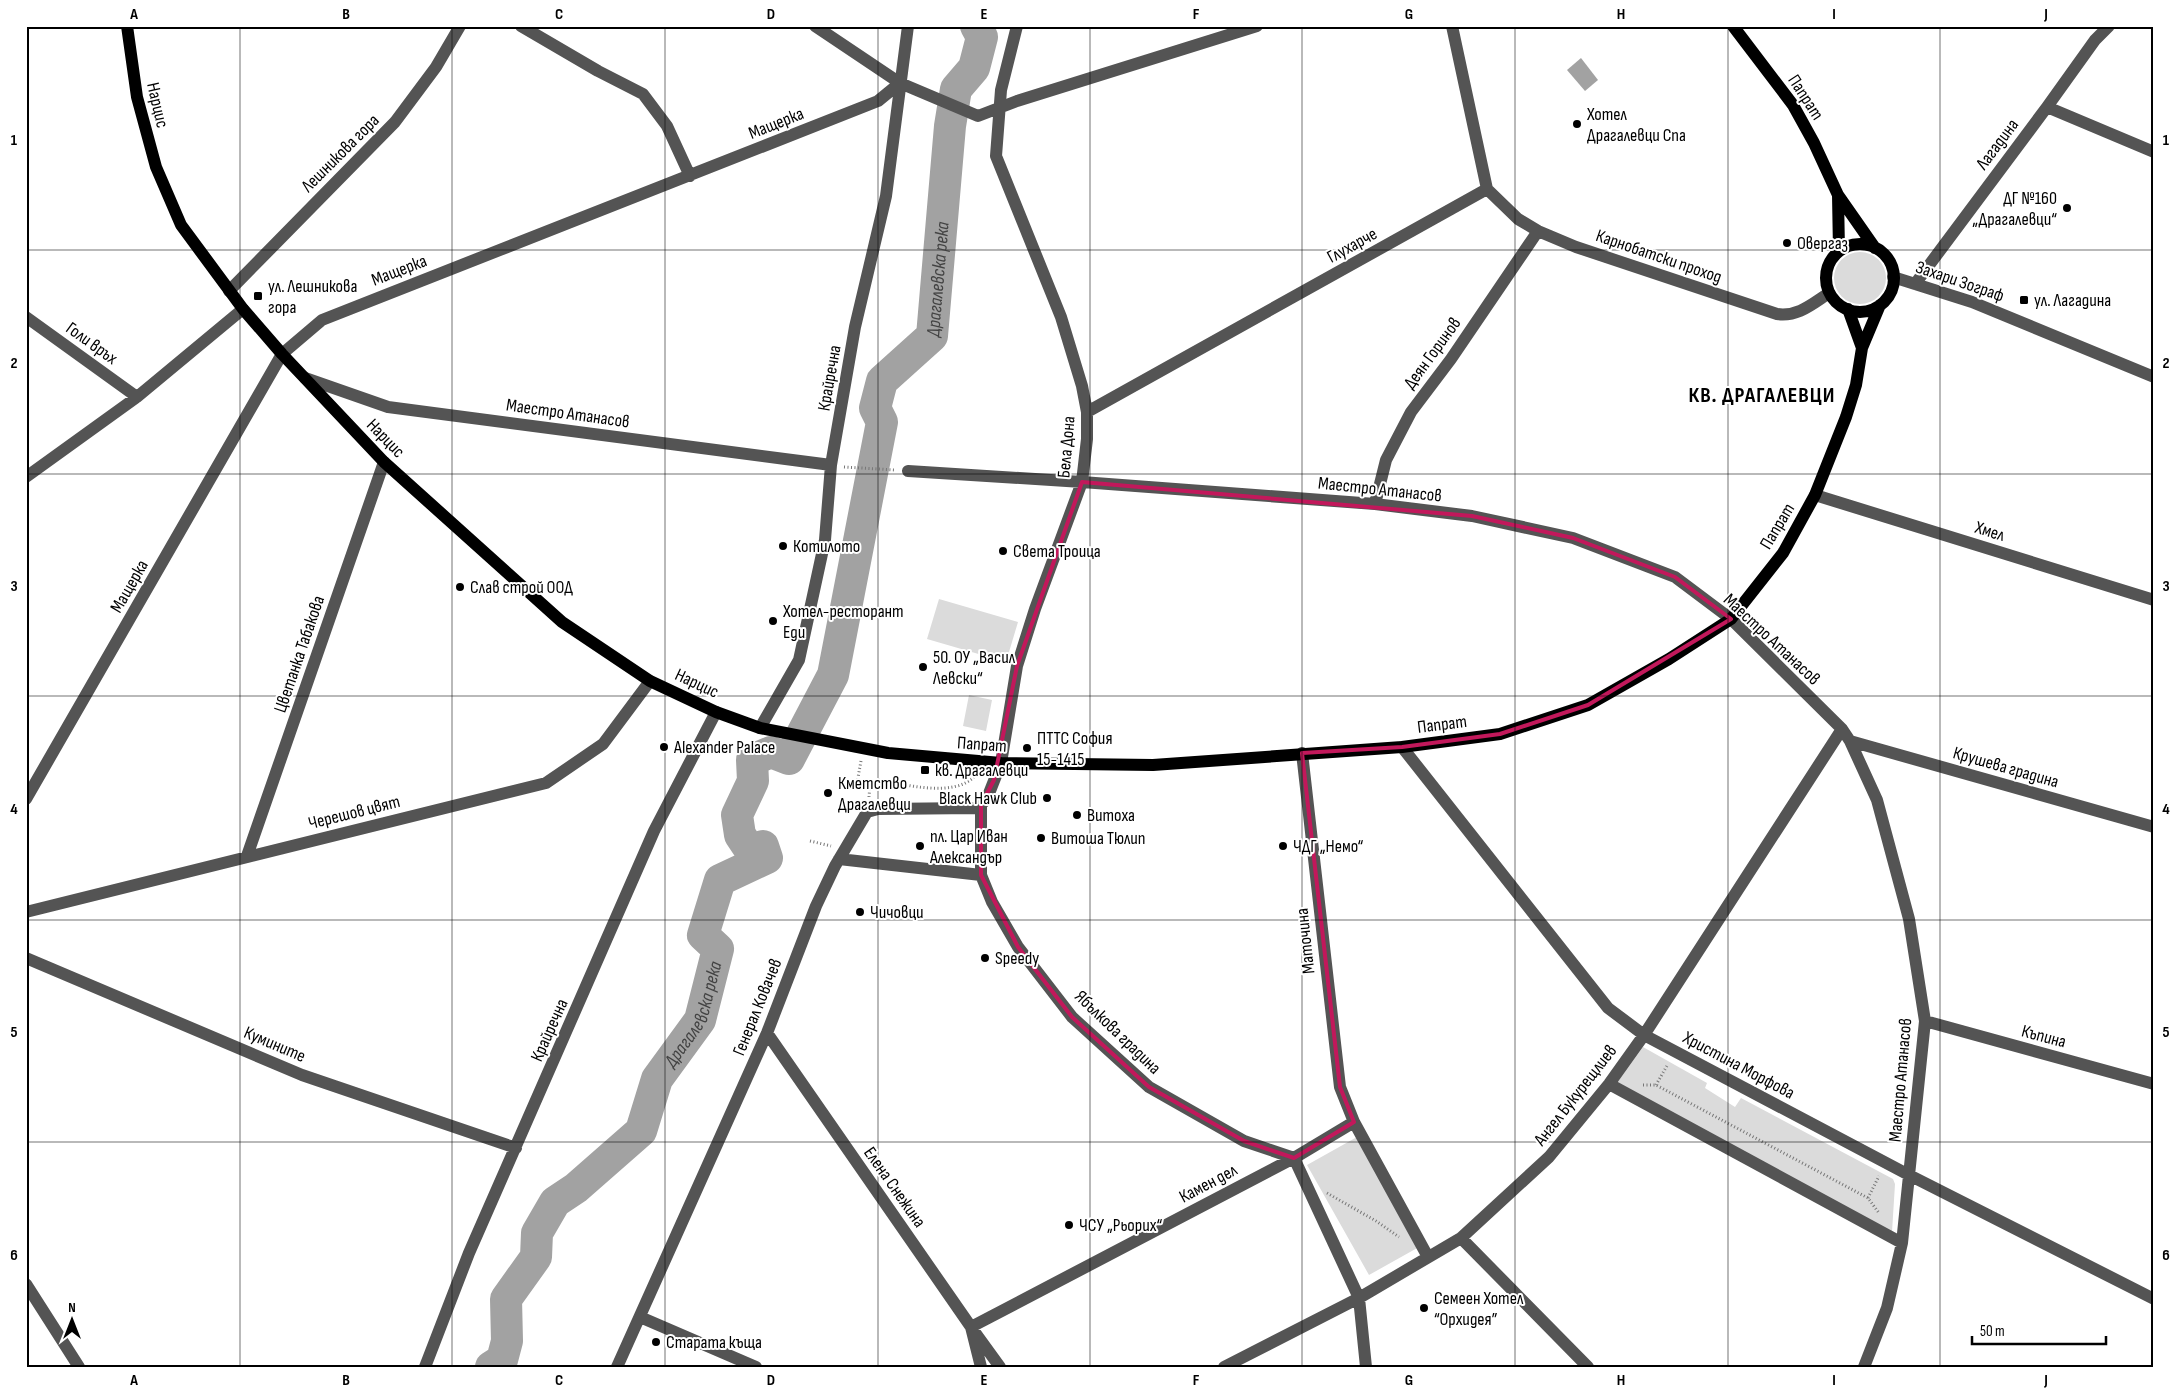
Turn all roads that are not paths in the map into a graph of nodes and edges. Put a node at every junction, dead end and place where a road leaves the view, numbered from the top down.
1 (127, 26) edge
2 (460, 26) edge
3 (521, 26) edge
4 (815, 26) edge
5 (908, 26) edge
6 (1017, 26) edge
7 (1257, 26) edge
8 (1452, 26) edge
9 (1733, 26) edge
10 (2109, 26) edge
11 (900, 83) junction
12 (2047, 107) junction
13 (1000, 108) junction
14 (2154, 152) edge
15 (690, 176) junction
16 (1487, 189) junction
17 (1838, 195) junction
18 (1538, 231) junction
19 (1875, 248) junction
20 (1839, 251) junction
21 (1893, 277) junction
22 (1915, 284) junction
23 (229, 291) junction
24 (1829, 293) junction
25 (1880, 305) junction
26 (243, 309) junction
27 (1848, 309) junction
28 (26, 317) edge
29 (1862, 348) junction
30 (282, 354) junction
31 (2154, 376) edge
32 (305, 378) junction
33 (137, 397) junction
34 (1087, 412) junction
35 (384, 462) junction
36 (831, 466) junction
37 (908, 471) road end
38 (26, 477) edge
39 (1082, 482) junction
40 (1815, 495) junction
41 (1375, 504) junction
42 (2154, 600) edge
43 (1731, 620) junction
44 (650, 681) junction
45 (716, 712) junction
46 (760, 728) junction
47 (1842, 729) junction
48 (782, 733) joint
49 (1850, 741) junction
50 (1402, 747) junction
51 (1302, 753) junction
52 (1001, 763) junction
53 (26, 799) edge
54 (981, 805) junction
55 (2154, 827) edge
56 (842, 854) junction
57 (247, 856) junction
58 (981, 875) junction
59 (26, 912) edge
60 (26, 958) edge
61 (1926, 1021) junction
62 (767, 1034) junction
63 (1644, 1035) junction
64 (1609, 1084) junction
65 (2154, 1084) edge
66 (1354, 1122) junction
67 (516, 1148) junction
68 (1294, 1158) junction
69 (1909, 1175) junction
70 (1461, 1238) junction
71 (1902, 1243) junction
72 (1428, 1257) junction
73 (26, 1284) edge
74 (1359, 1298) junction
75 (2154, 1298) edge
76 (640, 1317) junction
77 (971, 1327) junction
78 (79, 1367) edge
79 (425, 1367) edge
80 (617, 1367) edge
81 (756, 1367) edge
82 (981, 1367) edge
83 (1000, 1367) edge
84 (1224, 1367) edge
85 (1366, 1367) edge
86 (1588, 1367) edge
87 (1864, 1367) edge

1 - 23 main road, Нарцис
2 - 23 street, Лешникова гора
3 - 15 street
4 - 11 street
5 - 11 street, Крайречна
6 - 13 street
7 - 13 street
8 - 16 street
9 - 17 main road, Папрат
10 - 12 street, Лагадина
11 - 13 street
11 - 15 street, Мащерка
11 - 36 street, Крайречна
12 - 14 street
12 - 22 street, Лагадина
13 - 34 street, Бела Дона
15 - 30 street, Мащерка
16 - 18 street, Карнобатски проход
16 - 34 street, Глухарче
17 - 19 main road, Папрат
17 - 20 main road, Папрат
18 - 24 street, Карнобатски проход
18 - 41 street, Деян Горинов
19 - 20 main road
19 - 21 main road
20 - 24 main road
21 - 22 street, Захари Зограф
21 - 25 main road
22 - 31 street, Захари Зограф
23 - 26 main road, Нарцис
24 - 27 main road
25 - 27 main road
25 - 29 main road, Папрат
26 - 30 main road, Нарцис
26 - 33 street
27 - 29 main road
28 - 33 street, Голи връх
29 - 40 main road, Папрат
30 - 32 main road, Нарцис
30 - 53 street, Мащерка
32 - 35 main road, Нарцис
32 - 36 street, Маестро Атанасов
33 - 38 street
34 - 39 street, Бела Дона
35 - 44 main road, Нарцис
35 - 57 street, Цветанка Табакова
36 - 46 street, Крайречна
37 - 39 street, Маестро Атанасов
39 - 41 street, Маестро Атанасов
39 - 52 street, Бела Дона
40 - 42 street, Хмел
40 - 43 main road, Папрат
41 - 43 street, Маестро Атанасов
43 - 47 street, Маестро Атанасов
43 - 50 main road, Папрат
44 - 45 main road, Нарцис
44 - 57 street, Черешов цвят
45 - 46 main road, Нарцис
45 - 67 street, Крайречна
46 - 48 main road, Нарцис
47 - 49 street, Маестро Атанасов
47 - 63 street, Ангел Букурещлиев
48 - 52 main road, Папрат
49 - 55 street, Крушева градина
49 - 61 street, Маестро Атанасов
50 - 51 main road, Папрат
50 - 63 street, Христина Морфова
51 - 52 main road, Папрат
51 - 66 street, Маточина
52 - 54 street
54 - 56 street, Генерал Ковачев
54 - 58 street, Ябълкова градина
56 - 58 street
56 - 62 street, Генерал Ковачев
57 - 59 street, Черешов цвят
58 - 68 street, Ябълкова градина
60 - 67 street, Кумините
61 - 65 street, Къпина
61 - 69 street, Маестро Атанасов
62 - 76 street, Генерал Ковачев
62 - 77 street, Елена Снежина
63 - 64 street, Ангел Букурещлиев
63 - 69 street, Христина Морфова
64 - 70 street, Ангел Букурещлиев
64 - 71 street
66 - 68 street, Камен дел
66 - 72 street
67 - 79 street, Крайречна
68 - 74 street
68 - 77 street, Камен дел
69 - 71 street, Маестро Атанасов
69 - 75 street, Христина Морфова
70 - 72 street, Ангел Букурещлиев
70 - 86 street
71 - 87 street, Маестро Атанасов
72 - 74 street, Ангел Букурещлиев
73 - 78 street
74 - 84 street, Ангел Букурещлиев
74 - 85 street
76 - 80 street, Генерал Ковачев
76 - 81 street
77 - 82 street, Елена Снежина
77 - 83 street

